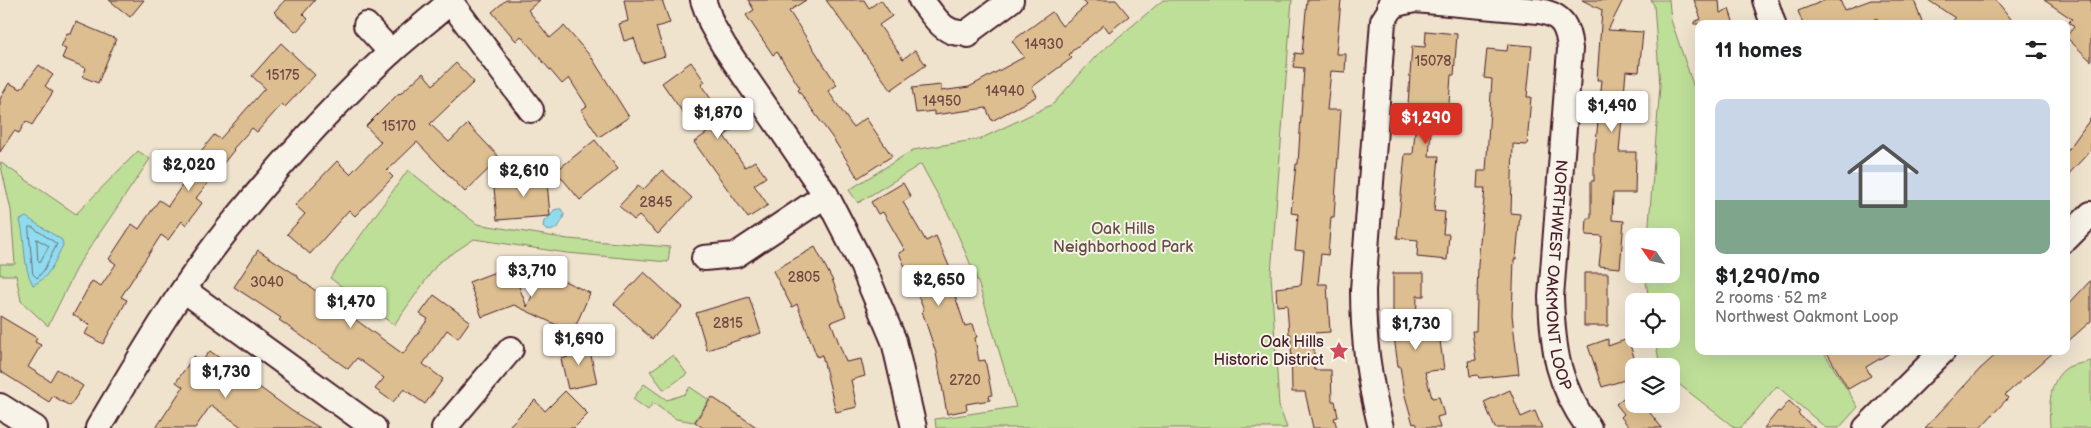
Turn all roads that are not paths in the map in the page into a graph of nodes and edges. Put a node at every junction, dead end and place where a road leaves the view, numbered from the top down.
1 (703, 0) edge
2 (921, 0) edge
3 (1010, 0) edge
4 (1765, 0) edge
5 (451, 1) edge
6 (1772, 20) edge
7 (366, 25) dead end
8 (391, 52) junction
9 (531, 110) dead end
10 (826, 195) junction
11 (2091, 214) edge
12 (2070, 235) edge
13 (704, 258) dead end
14 (184, 290) junction
15 (511, 348) dead end
16 (1939, 355) edge
17 (0, 406) edge
18 (35, 428) edge
19 (98, 428) edge
20 (374, 428) edge
21 (444, 428) edge
22 (914, 428) edge
23 (1381, 428) edge
24 (1589, 428) edge
25 (1866, 428) edge

1 - 10 street
2 - 3 street
4 - 6 street
5 - 8 street
5 - 9 street
7 - 8 street
8 - 14 street
10 - 13 street
10 - 22 street
11 - 12 street
14 - 19 street
14 - 20 street
15 - 21 street
16 - 25 street
17 - 18 street
23 - 24 street, NORTHWEST OAKMONT LOOP

